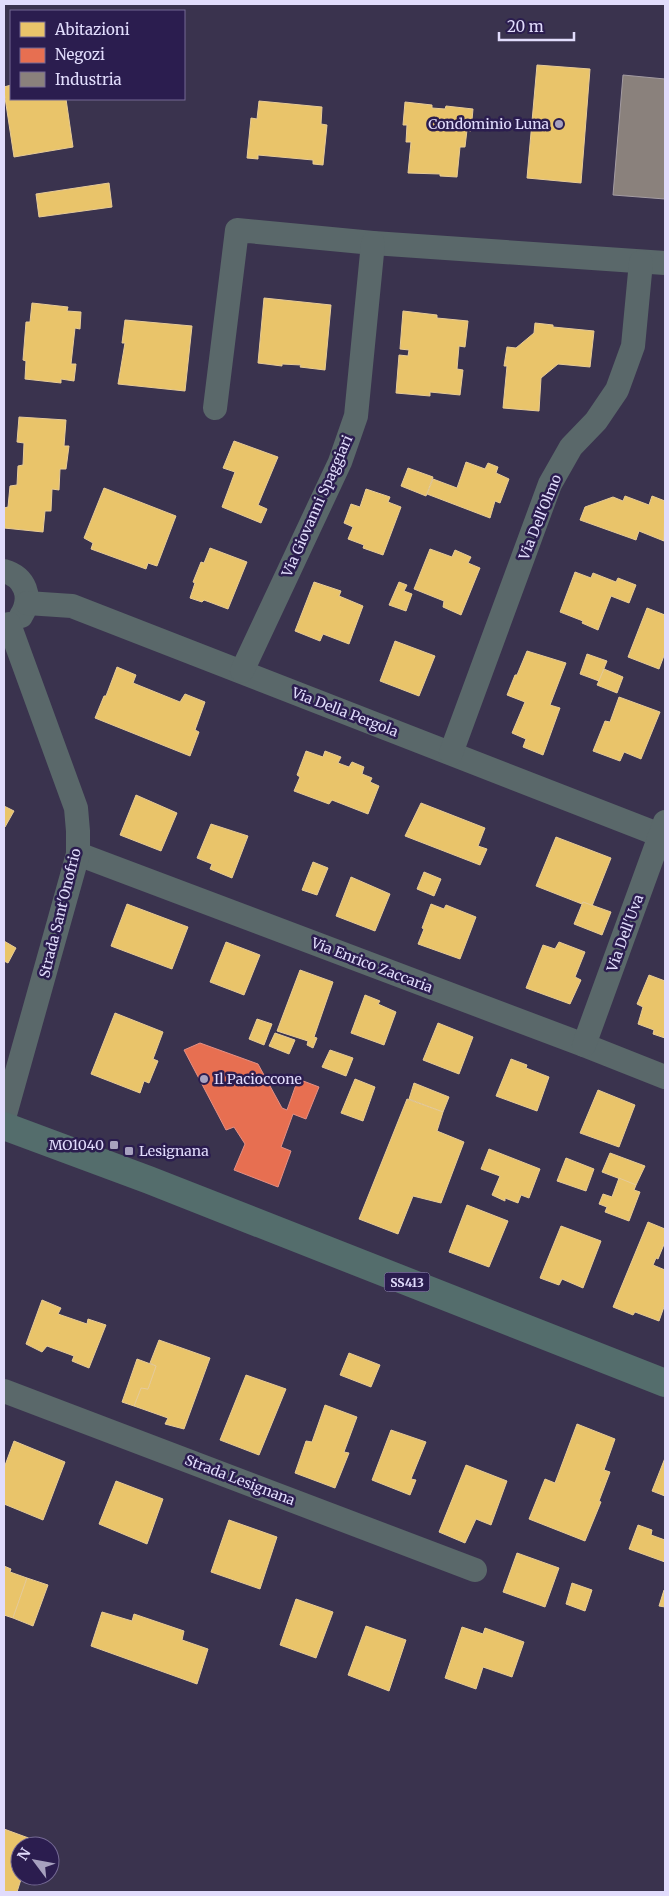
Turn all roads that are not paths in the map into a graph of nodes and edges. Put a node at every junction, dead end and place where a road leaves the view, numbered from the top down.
1 (372, 243) junction
2 (642, 262) junction
3 (665, 263) edge
4 (215, 408) dead end
5 (4, 571) edge
6 (27, 603) junction
7 (6, 625) edge
8 (242, 671) junction
9 (451, 753) junction
10 (663, 828) edge
11 (78, 854) junction
12 (584, 1045) junction
13 (665, 1077) edge
14 (4, 1118) edge
15 (4, 1126) edge
16 (665, 1383) edge
17 (4, 1391) edge
18 (475, 1570) dead end

1 - 2 street
1 - 4 street
1 - 8 street, Via Giovanni Spaggiari
2 - 3 street
2 - 9 street, Via Dell'Olmo
5 - 6 street
6 - 7 street
6 - 8 street, Via Della Pergola
7 - 11 street, Strada Sant'Onofrio
8 - 9 street, Via Della Pergola
9 - 10 street, Via Della Pergola
10 - 12 street, Via Dell'Uva
11 - 12 street, Via Enrico Zaccaria
11 - 14 street, Strada Sant'Onofrio
12 - 13 street, Via Enrico Zaccaria
15 - 16 main road, SS413
17 - 18 street, Strada Lesignana

